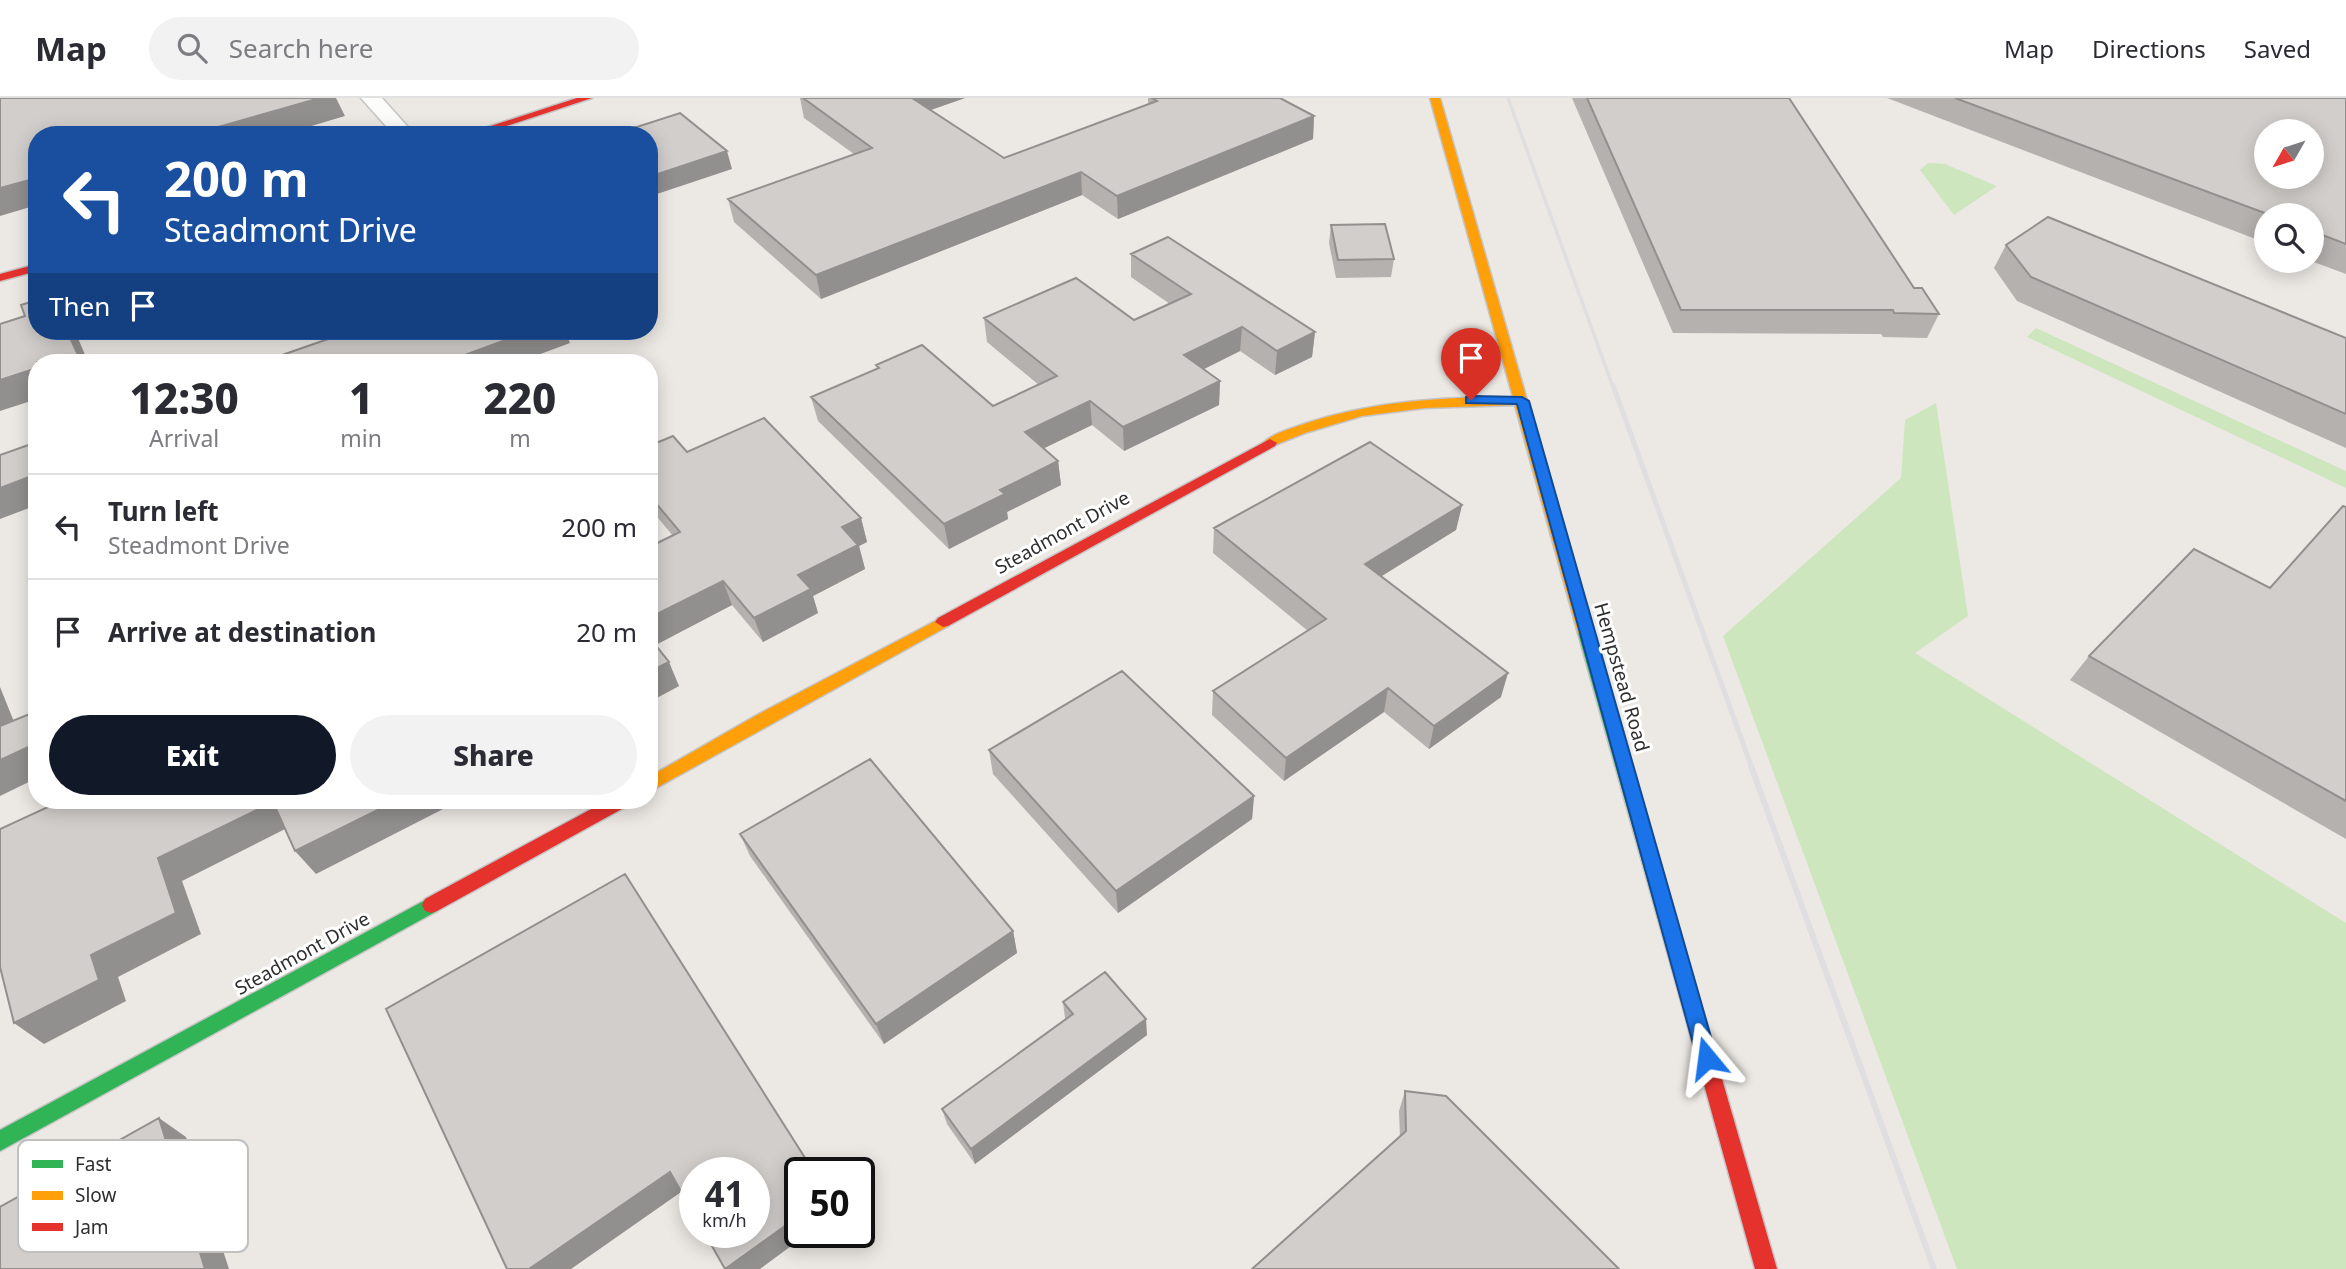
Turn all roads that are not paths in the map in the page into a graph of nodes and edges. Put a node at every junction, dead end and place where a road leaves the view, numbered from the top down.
1 (371, 98) edge
2 (587, 98) edge
3 (1435, 98) edge
4 (397, 126) edge
5 (497, 126) edge
6 (28, 270) edge
7 (0, 278) edge
8 (1522, 401) junction
9 (658, 780) edge
10 (607, 809) edge
11 (0, 1141) edge
12 (1766, 1269) edge

1 - 4 street
2 - 5 street
3 - 8 street, Hempstead Road
6 - 7 street
8 - 9 street, Steadmont Drive
8 - 12 street, Hempstead Road
10 - 11 street, Steadmont Drive

